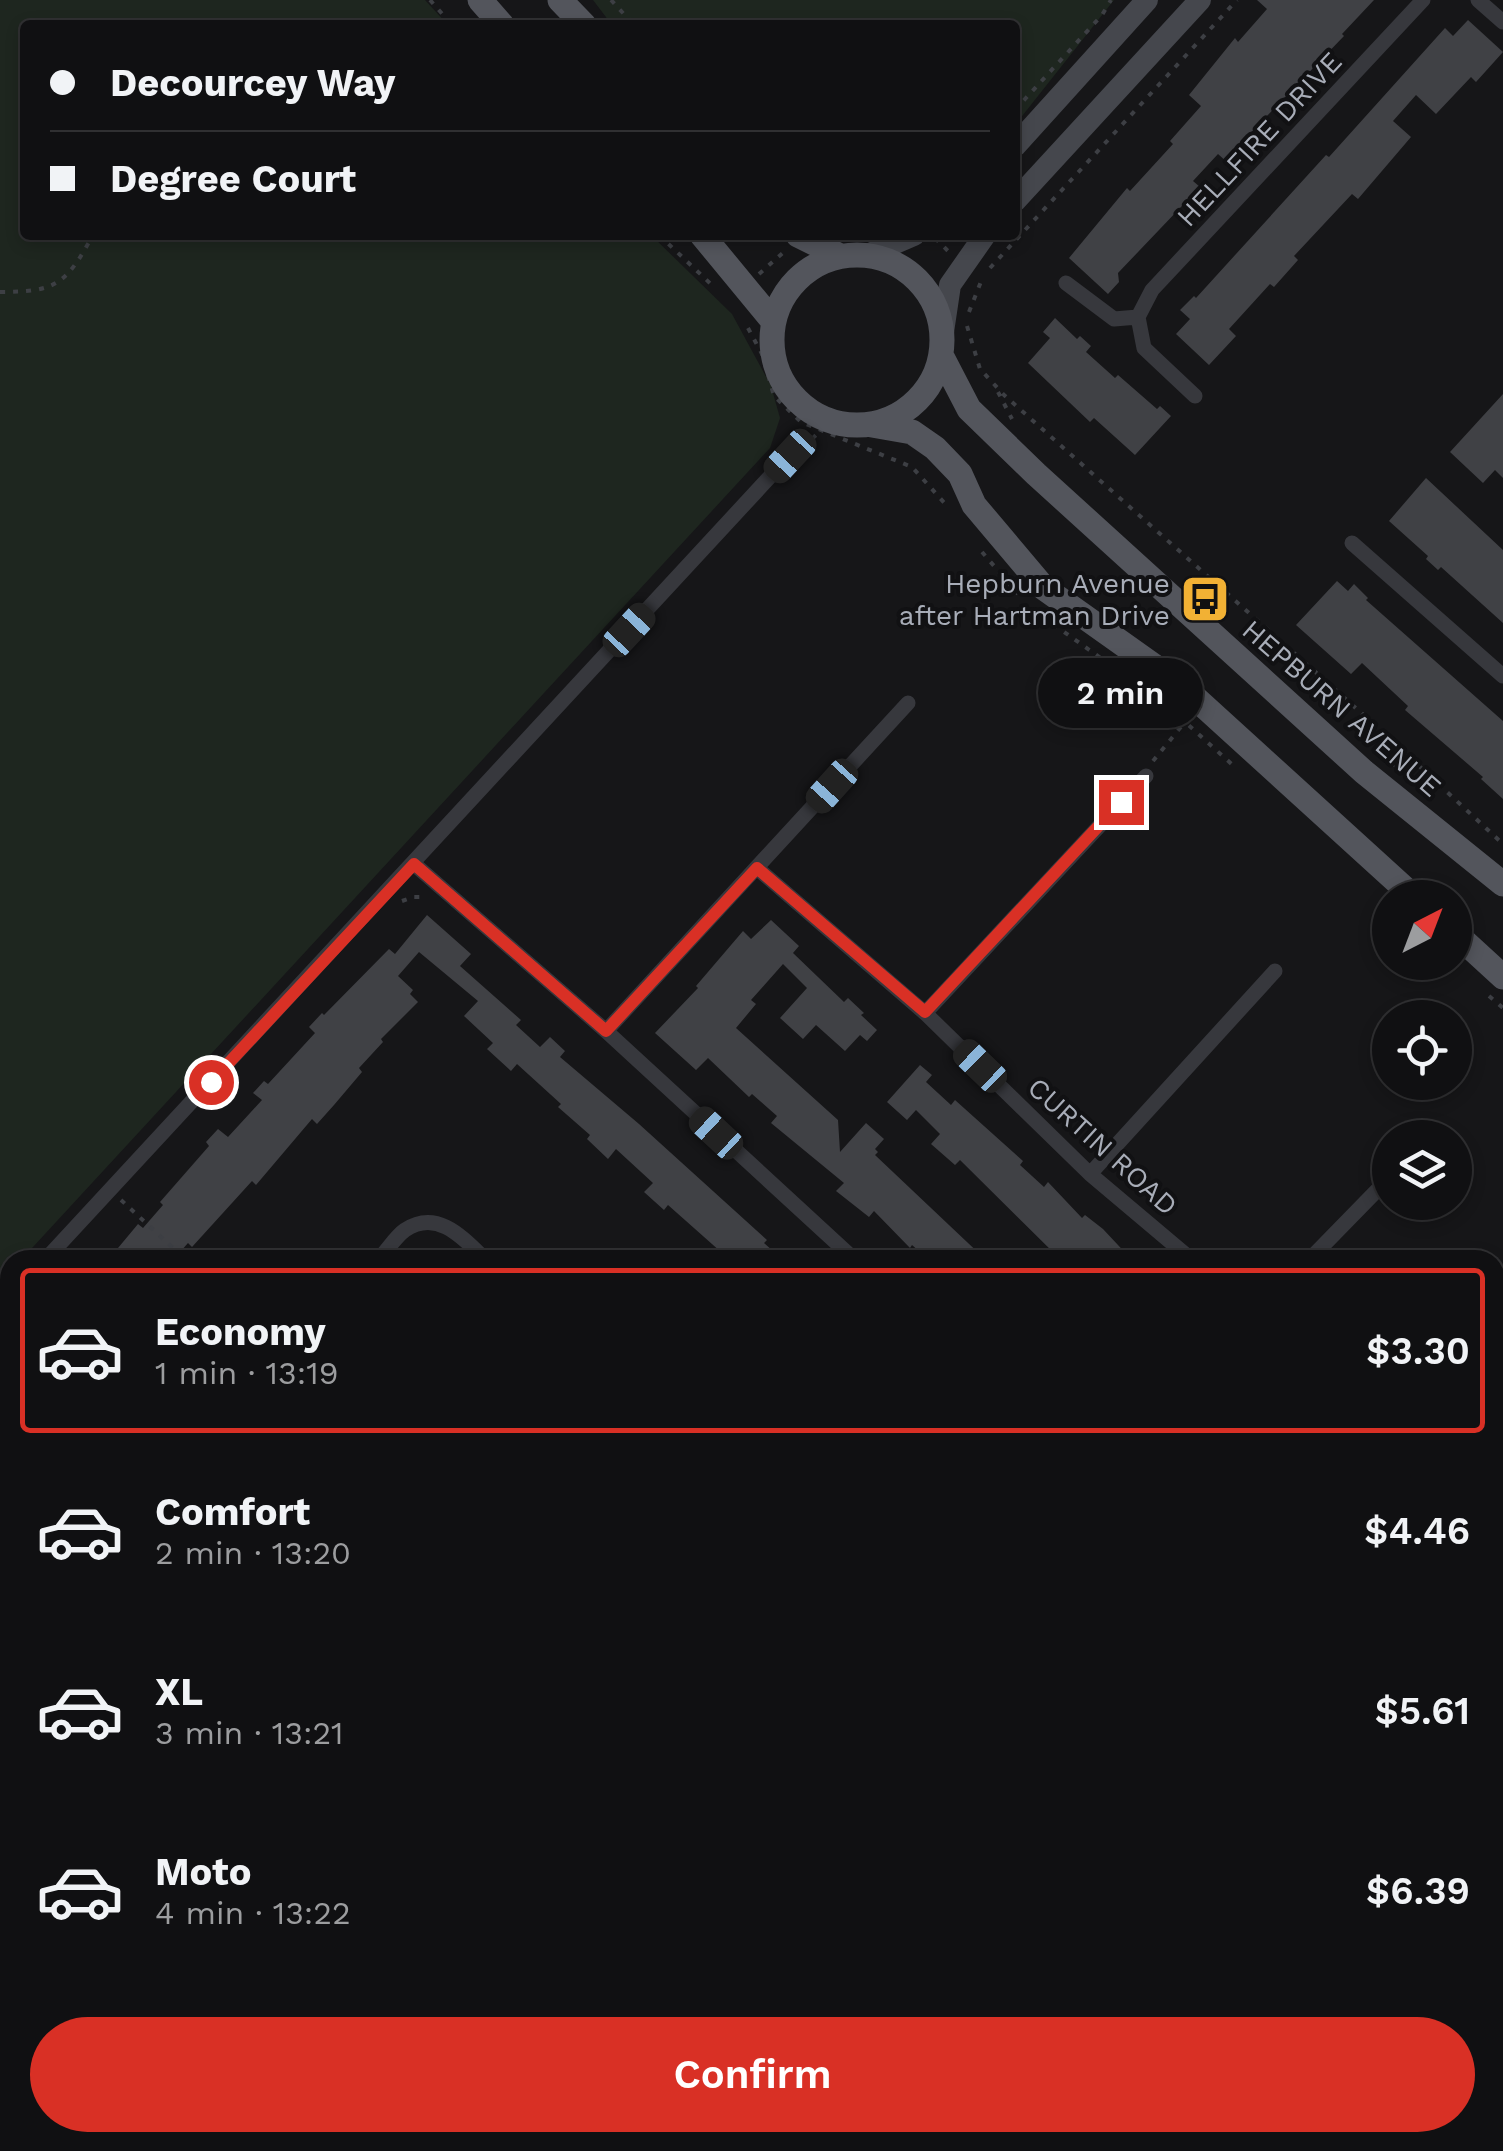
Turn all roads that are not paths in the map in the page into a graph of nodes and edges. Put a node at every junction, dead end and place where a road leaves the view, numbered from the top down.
1 (480, 0) edge
2 (560, 0) edge
3 (1147, 0) edge
4 (1200, 0) edge
5 (1424, 0) edge
6 (1478, 0) edge
7 (498, 20) edge
8 (579, 20) edge
9 (1503, 22) edge
10 (1020, 140) edge
11 (1020, 196) edge
12 (706, 240) edge
13 (808, 240) edge
14 (902, 240) edge
15 (983, 240) edge
16 (867, 255) junction
17 (840, 256) junction
18 (1066, 284) dead end
19 (1138, 317) junction
20 (773, 321) junction
21 (942, 344) junction
22 (1195, 396) dead end
23 (872, 425) junction
24 (790, 456) road end
25 (1352, 543) dead end
26 (1503, 676) edge
27 (908, 704) dead end
28 (1146, 776) road end
29 (414, 864) junction
30 (757, 868) junction
31 (1395, 880) edge
32 (1503, 884) edge
33 (1472, 949) edge
34 (1275, 971) dead end
35 (1503, 977) edge
36 (925, 1012) junction
37 (606, 1031) junction
38 (1090, 1174) junction
39 (1372, 1195) edge
40 (54, 1250) edge
41 (387, 1250) edge
42 (476, 1250) edge
43 (844, 1250) edge
44 (1180, 1250) edge
45 (1319, 1250) edge

1 - 7 main road
2 - 8 main road
3 - 10 main road
4 - 11 main road
5 - 19 street, HELLFIRE DRIVE
6 - 9 street
12 - 20 main road
13 - 17 main road
14 - 16 main road
15 - 21 main road
16 - 17 main road
16 - 21 main road
17 - 20 main road
18 - 19 street
19 - 22 street
20 - 23 main road
21 - 23 main road
21 - 32 main road, HEPBURN AVENUE
23 - 31 main road
24 - 29 street
25 - 26 street
27 - 30 street
28 - 36 street
29 - 37 street
29 - 40 street
30 - 36 street, CURTIN ROAD
30 - 37 street
33 - 35 main road
34 - 38 street
36 - 38 street, CURTIN ROAD
37 - 43 street
38 - 44 street, CURTIN ROAD
39 - 45 street
41 - 42 street

